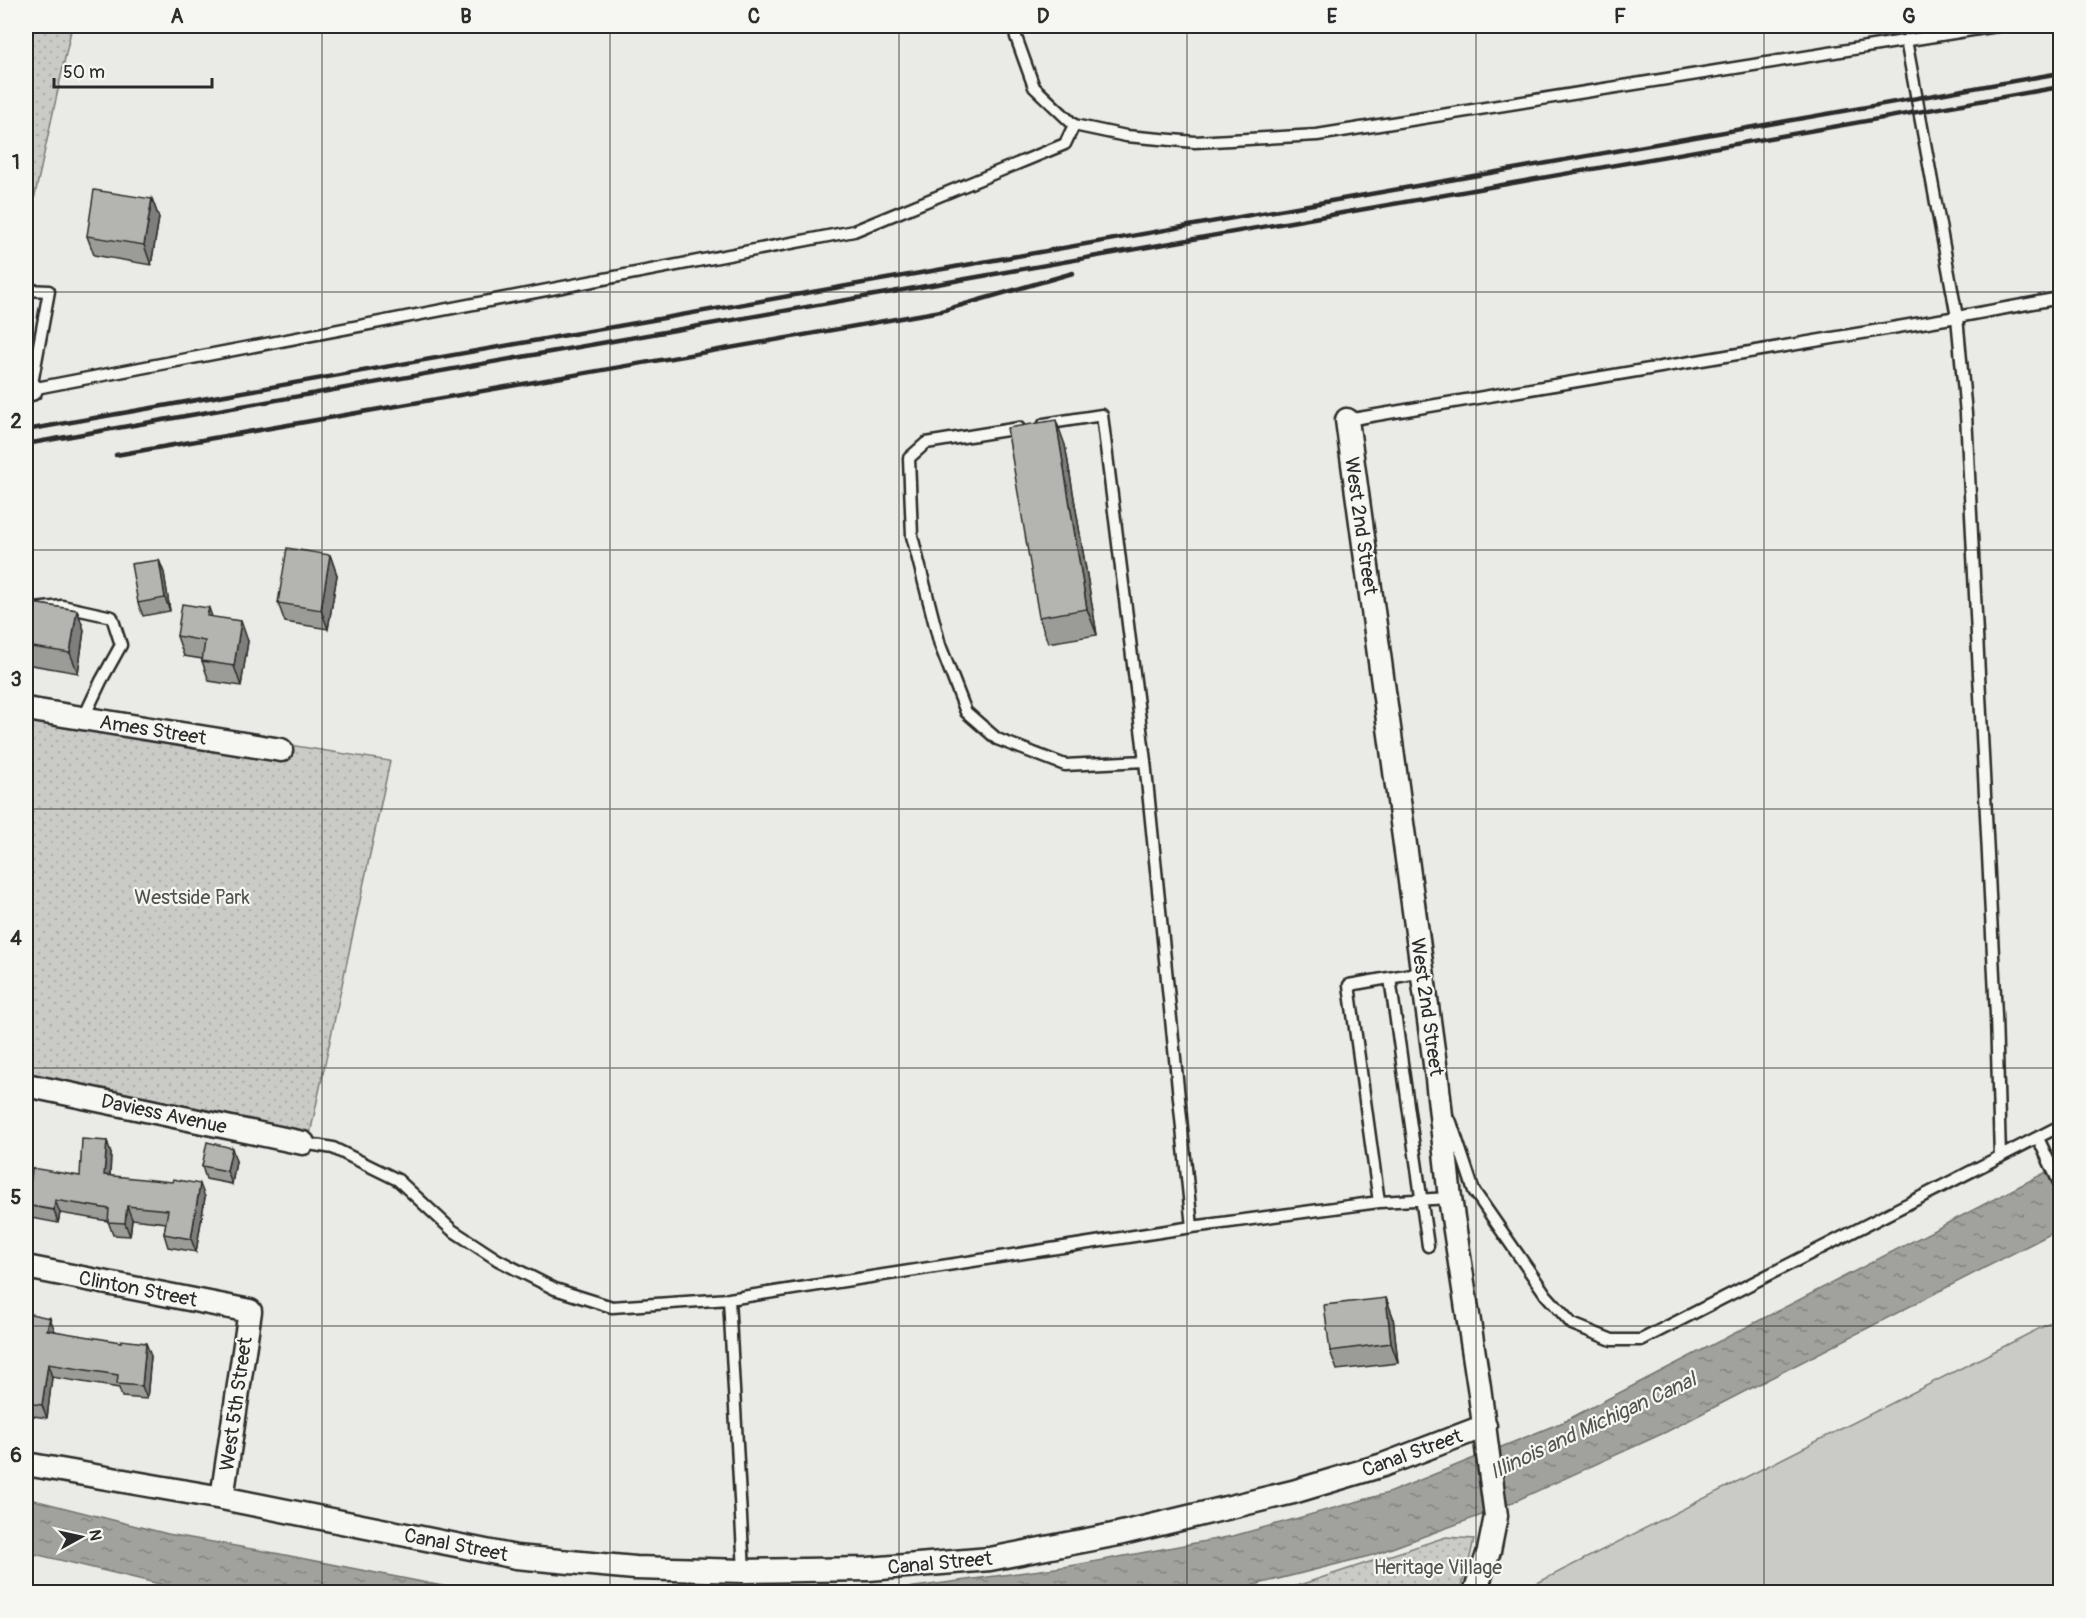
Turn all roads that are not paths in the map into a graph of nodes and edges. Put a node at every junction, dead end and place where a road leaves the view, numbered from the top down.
1 (1014, 26) edge
2 (1997, 26) edge
3 (1906, 40) junction
4 (1074, 125) junction
5 (26, 290) edge
6 (2061, 298) edge
7 (1957, 317) junction
8 (28, 390) edge
9 (1347, 420) joint
10 (26, 610) edge
11 (26, 709) edge
12 (83, 719) junction
13 (281, 750) dead end
14 (1145, 761) junction
15 (1423, 972) junction
16 (1390, 978) junction
17 (1437, 1079) junction
18 (26, 1085) edge
19 (2061, 1126) edge
20 (2038, 1138) junction
21 (303, 1143) joint
22 (2000, 1157) junction
23 (2061, 1185) edge
24 (1450, 1198) junction
25 (1422, 1199) junction
26 (1379, 1202) junction
27 (1192, 1227) junction
28 (1428, 1246) dead end
29 (26, 1267) edge
30 (729, 1299) junction
31 (250, 1311) joint
32 (1485, 1426) junction
33 (26, 1464) edge
34 (222, 1498) junction
35 (744, 1572) junction
36 (1475, 1593) edge

1 - 4 lane
2 - 3 lane
3 - 4 lane
3 - 7 lane
4 - 8 lane
5 - 8 lane
6 - 7 lane
7 - 9 lane
7 - 22 lane
9 - 15 street, West 2nd Street
10 - 12 lane
11 - 12 street, Ames Street
12 - 13 street, Ames Street
14 - 14 lane
14 - 27 lane
15 - 16 lane
15 - 17 street, West 2nd Street
16 - 25 lane
16 - 26 lane
17 - 22 lane
17 - 24 street, West 2nd Street
18 - 21 street, Daviess Avenue
19 - 20 lane
20 - 22 lane
20 - 23 lane
21 - 30 lane
24 - 25 lane
24 - 32 street, West 2nd Street
25 - 26 lane
25 - 28 lane
26 - 27 lane
27 - 30 lane
29 - 31 street, Clinton Street
30 - 35 lane
31 - 34 street, West 5th Street
32 - 35 street, Canal Street
32 - 36 street, West 2nd Street
33 - 34 street, Canal Street
34 - 35 street, Canal Street

